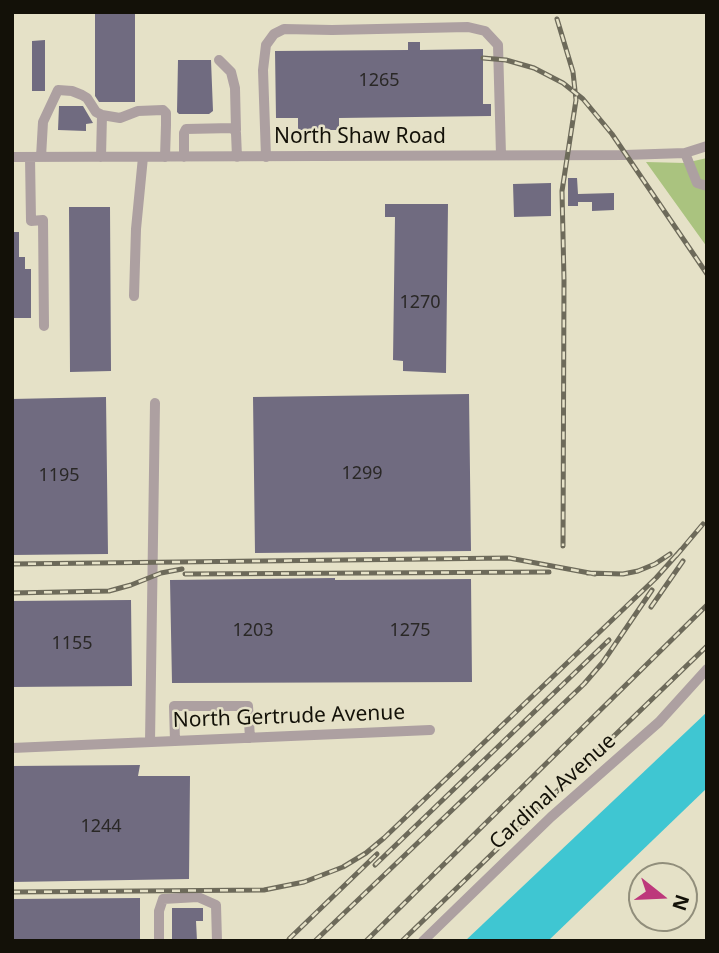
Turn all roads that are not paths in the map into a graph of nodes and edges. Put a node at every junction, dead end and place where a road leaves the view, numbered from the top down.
1 (219, 61) dead end
2 (102, 115) junction
3 (236, 131) junction
4 (707, 146) edge
5 (685, 153) junction
6 (501, 155) junction
7 (143, 157) junction
8 (165, 157) junction
9 (237, 157) junction
10 (266, 157) junction
11 (12, 158) edge
12 (36, 158) junction
13 (101, 158) junction
14 (184, 158) junction
15 (707, 186) edge
16 (134, 296) dead end
17 (44, 327) dead end
18 (155, 403) dead end
19 (707, 669) edge
20 (429, 730) dead end
21 (250, 738) junction
22 (175, 741) junction
23 (150, 742) junction
24 (12, 748) edge
25 (159, 941) edge
26 (217, 941) edge
27 (423, 941) edge

1 - 3 street
2 - 8 street
2 - 12 street
2 - 13 street
3 - 9 street
3 - 14 street
4 - 5 street, North Shaw Road
5 - 6 street, North Shaw Road
5 - 15 street
6 - 10 street, North Shaw Road
6 - 10 street
7 - 8 street, North Shaw Road
7 - 13 street, North Shaw Road
7 - 16 street
8 - 14 street, North Shaw Road
9 - 10 street, North Shaw Road
9 - 14 street, North Shaw Road
11 - 12 street, North Shaw Road
12 - 13 street, North Shaw Road
12 - 17 street
18 - 23 street, North Gertrude Avenue
19 - 27 street, Cardinal Avenue
20 - 21 street, North Gertrude Avenue
21 - 22 street, North Gertrude Avenue
21 - 22 street
22 - 23 street, North Gertrude Avenue
23 - 24 street, North Gertrude Avenue
25 - 26 street

